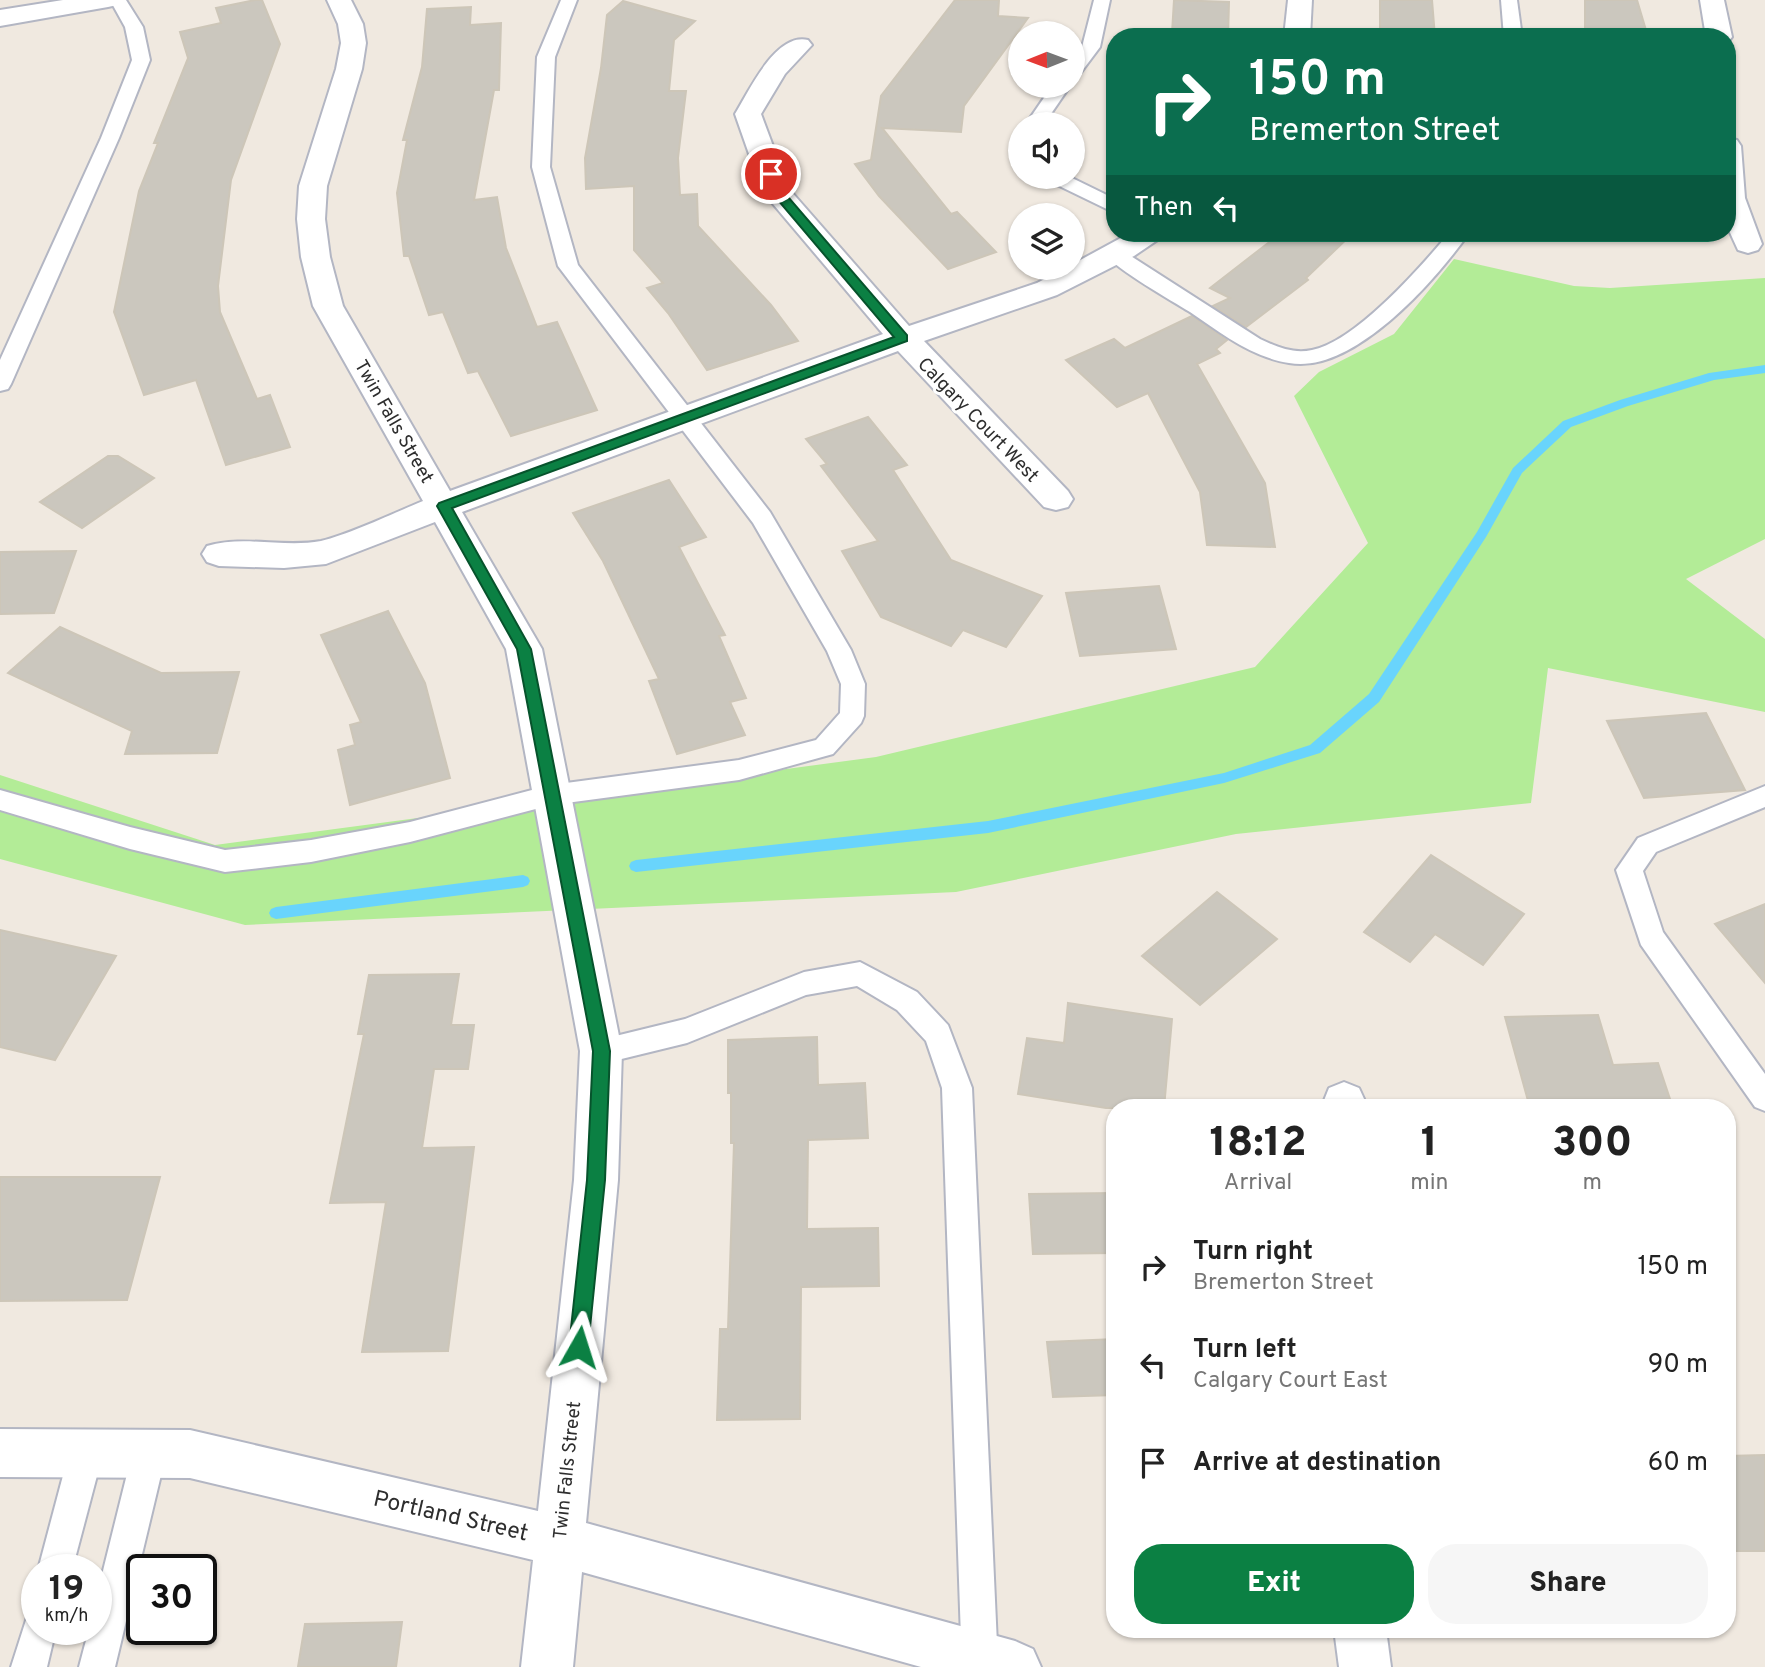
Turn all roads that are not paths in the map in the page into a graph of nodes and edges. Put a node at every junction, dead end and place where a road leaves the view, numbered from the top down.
1 (108, 0) edge
2 (118, 0) edge
3 (339, 0) edge
4 (569, 0) edge
5 (1102, 0) edge
6 (1300, 0) edge
7 (1510, 0) edge
8 (1712, 0) edge
9 (0, 18) edge
10 (1298, 28) edge
11 (1512, 28) edge
12 (1717, 28) edge
13 (799, 45) dead end
14 (1085, 55) edge
15 (1080, 189) edge
16 (1106, 202) edge
17 (1736, 212) edge
18 (1136, 242) edge
19 (1452, 242) edge
20 (1748, 244) dead end
21 (1116, 255) junction
22 (902, 338) junction
23 (0, 384) edge
24 (685, 418) junction
25 (1056, 499) dead end
26 (444, 506) junction
27 (219, 554) dead end
28 (551, 795) junction
29 (1765, 796) edge
30 (0, 800) edge
31 (601, 1051) junction
32 (1765, 1098) edge
33 (0, 1453) edge
34 (86, 1453) junction
35 (149, 1454) junction
36 (559, 1541) junction
37 (59, 1554) edge
38 (1361, 1638) edge
39 (35, 1645) edge
40 (991, 1664) edge
41 (29, 1667) edge
42 (97, 1667) edge
43 (547, 1667) edge
44 (1365, 1667) edge

1 - 9 street
2 - 23 lane
3 - 26 street, Twin Falls Street
4 - 24 lane
5 - 14 lane
6 - 10 street
7 - 11 lane
8 - 12 street
13 - 22 street, Calgary Court West
15 - 16 lane
17 - 20 street
18 - 21 street
19 - 21 lane
21 - 22 street
22 - 24 street
22 - 25 street, Calgary Court West
24 - 26 street
24 - 28 lane
26 - 27 street
26 - 28 street, Twin Falls Street
28 - 30 lane
28 - 31 street, Twin Falls Street
29 - 32 lane
31 - 36 street, Twin Falls Street
31 - 40 lane
33 - 34 street, Portland Street
34 - 35 street, Portland Street
34 - 37 lane
35 - 36 street, Portland Street
35 - 42 lane
36 - 40 street, Portland Street
36 - 43 street, Twin Falls Street
38 - 44 street
39 - 41 lane

